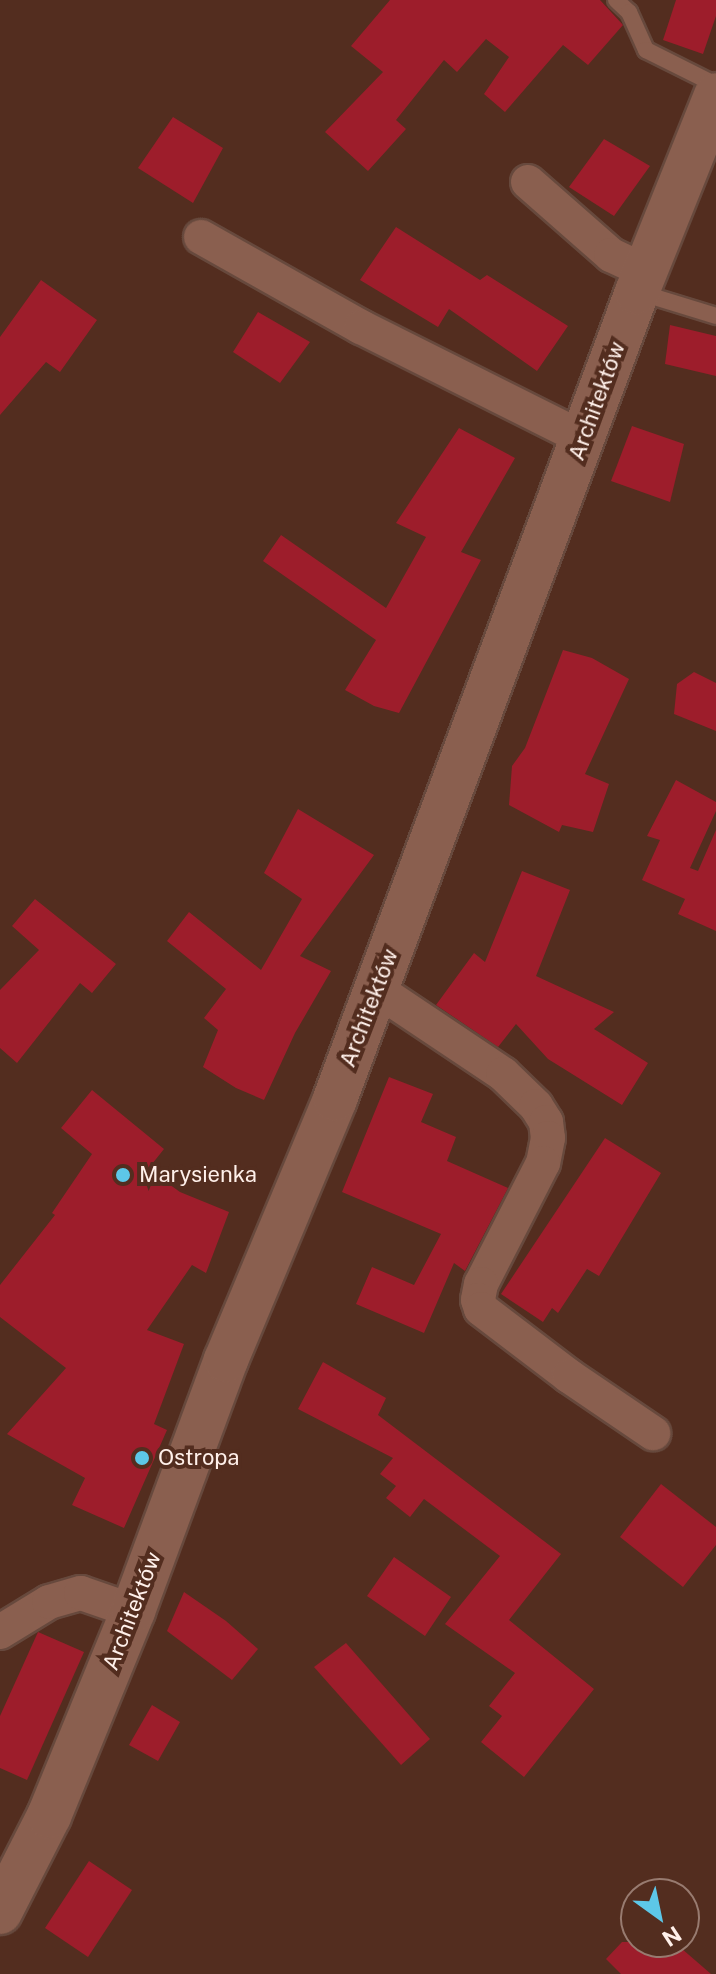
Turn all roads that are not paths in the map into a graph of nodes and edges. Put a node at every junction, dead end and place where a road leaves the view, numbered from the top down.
1 (616, 0) edge
2 (716, 85) edge
3 (716, 95) edge
4 (528, 182) dead end
5 (201, 237) dead end
6 (641, 281) junction
7 (716, 316) edge
8 (583, 438) junction
9 (376, 989) junction
10 (653, 1433) dead end
11 (133, 1611) junction
12 (0, 1632) edge
13 (0, 1912) edge

1 - 2 lane
3 - 6 street, Architektów
4 - 6 street
5 - 8 street
6 - 7 lane
6 - 8 street, Architektów
8 - 9 street, Architektów
9 - 10 street
9 - 11 street, Architektów
11 - 12 street
11 - 13 street, Architektów

